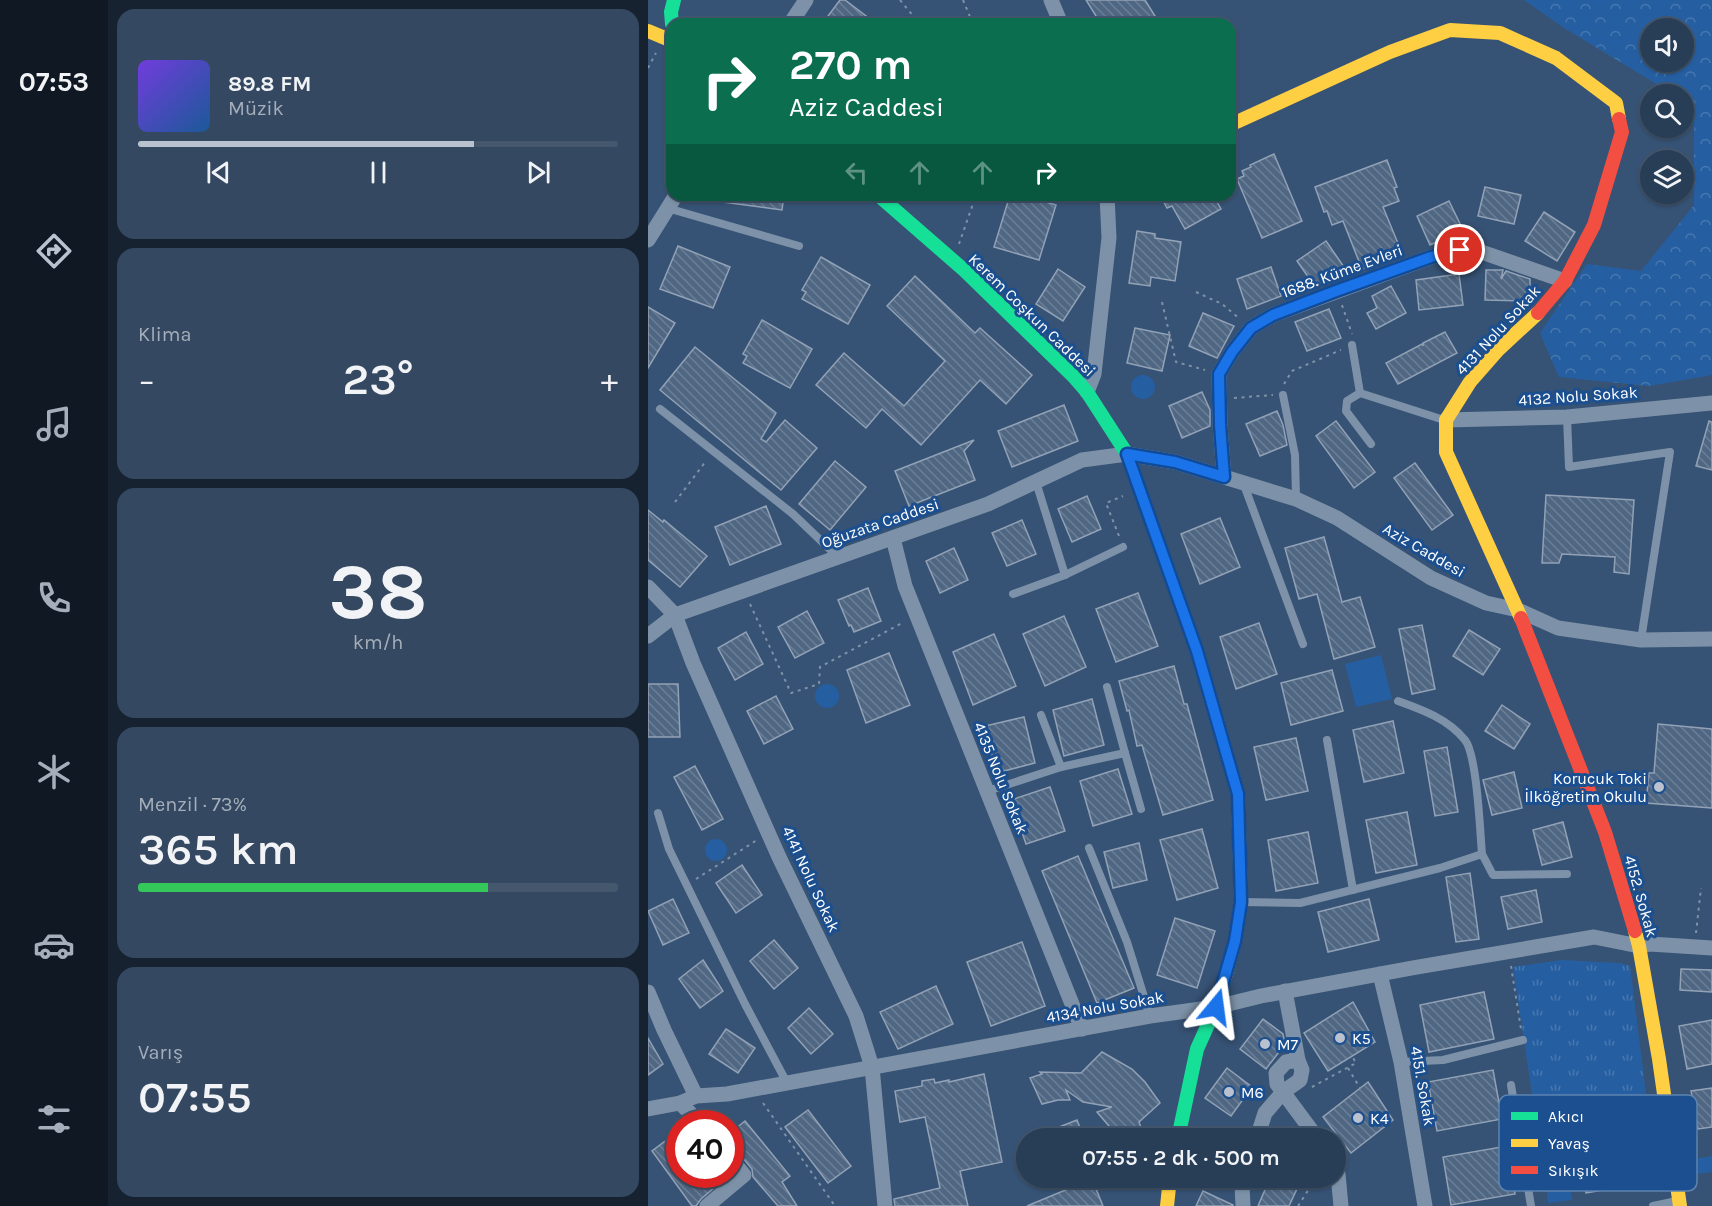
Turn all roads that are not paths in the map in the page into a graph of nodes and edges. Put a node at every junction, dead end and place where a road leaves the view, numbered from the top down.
1 (674, 0) edge
2 (806, 0) edge
3 (1051, 0) edge
4 (672, 18) edge
5 (794, 18) edge
6 (1058, 18) edge
7 (648, 31) edge
8 (666, 38) edge
9 (1236, 122) edge
10 (672, 201) edge
11 (885, 201) edge
12 (1107, 201) edge
13 (667, 208) junction
14 (648, 240) edge
15 (799, 246) dead end
16 (1565, 281) junction
17 (1352, 345) road end
18 (1087, 392) junction
19 (1360, 393) junction
20 (1283, 395) road end
21 (1712, 403) edge
22 (660, 409) dead end
23 (1567, 417) junction
24 (1446, 420) junction
25 (1371, 444) dead end
26 (1127, 454) junction
27 (1224, 477) junction
28 (1036, 482) junction
29 (1243, 482) junction
30 (1296, 499) junction
31 (893, 538) junction
32 (1123, 547) road end
33 (838, 557) junction
34 (1065, 575) junction
35 (648, 587) edge
36 (1013, 594) dead end
37 (1518, 610) junction
38 (675, 615) junction
39 (648, 636) edge
40 (1712, 639) edge
41 (1641, 640) junction
42 (1303, 644) dead end
43 (1107, 687) dead end
44 (1398, 701) dead end
45 (1041, 715) dead end
46 (1327, 740) dead end
47 (1125, 753) junction
48 (1061, 767) junction
49 (987, 791) junction
50 (1141, 809) dead end
51 (658, 813) dead end
52 (1089, 848) dead end
53 (1482, 854) junction
54 (1567, 874) dead end
55 (1353, 890) junction
56 (1241, 902) junction
57 (1639, 946) junction
58 (1712, 948) edge
59 (1380, 974) junction
60 (1285, 991) junction
61 (648, 992) edge
62 (1216, 1007) junction
63 (1150, 1016) junction
64 (1082, 1029) junction
65 (1523, 1040) road end
66 (1401, 1062) junction
67 (872, 1067) junction
68 (787, 1083) junction
69 (1511, 1085) dead end
70 (1283, 1092) junction
71 (1513, 1095) edge
72 (1664, 1095) edge
73 (696, 1096) junction
74 (680, 1103) junction
75 (648, 1109) edge
76 (687, 1110) edge
77 (1180, 1128) edge
78 (1260, 1128) edge
79 (1310, 1128) edge
80 (728, 1188) edge
81 (1169, 1188) edge
82 (1242, 1188) edge
83 (1339, 1188) edge
84 (1529, 1191) edge
85 (1679, 1203) edge
86 (881, 1204) edge
87 (707, 1206) edge
88 (1167, 1206) edge
89 (1243, 1206) edge
90 (1341, 1206) edge
91 (1425, 1206) edge
92 (1531, 1206) edge
93 (1653, 1206) edge

1 - 4 street
2 - 5 street
3 - 6 street
7 - 8 street
9 - 16 street, 4131 Nolu Sokak
10 - 13 street
11 - 18 street, Kerem Coşkun Caddesi
12 - 18 street
13 - 14 street
13 - 15 lane
16 - 24 street, 4131 Nolu Sokak
16 - 27 street, 1688. Küme Evleri
17 - 19 lane
18 - 26 street, Kerem Coşkun Caddesi
19 - 24 lane
19 - 25 lane
20 - 30 lane
21 - 23 street, 4132 Nolu Sokak
22 - 33 lane
23 - 24 street, 4132 Nolu Sokak
23 - 41 lane
24 - 37 street
26 - 27 street, Aziz Caddesi
26 - 28 street, Oğuzata Caddesi
26 - 56 street, Kerem Coşkun Caddesi
27 - 29 street, Aziz Caddesi
28 - 31 street, Oğuzata Caddesi
28 - 34 lane
29 - 30 street, Aziz Caddesi
29 - 42 lane
30 - 37 street, Aziz Caddesi
31 - 33 street, Oğuzata Caddesi
31 - 49 street, 4135 Nolu Sokak
32 - 34 lane
33 - 38 street, Oğuzata Caddesi
34 - 36 lane
35 - 38 street, 4141 Nolu Sokak
37 - 41 street, Aziz Caddesi
37 - 57 street, 4152. Sokak
38 - 39 street, Oğuzata Caddesi
38 - 67 street, 4141 Nolu Sokak
40 - 41 street, Aziz Caddesi
43 - 47 lane
44 - 53 lane
45 - 48 lane
46 - 55 lane
47 - 48 lane
47 - 50 lane
48 - 49 lane
49 - 64 street, 4135 Nolu Sokak
51 - 68 lane
52 - 63 lane
53 - 54 lane
53 - 55 lane
55 - 56 lane
56 - 62 street, Kerem Coşkun Caddesi
57 - 58 street, 4134 Nolu Sokak
57 - 59 street, 4134 Nolu Sokak
57 - 72 street, 4152. Sokak
59 - 60 street, 4134 Nolu Sokak
59 - 66 street, 4151. Sokak
60 - 62 street, 4134 Nolu Sokak
60 - 70 street
61 - 73 street
62 - 63 street, 4134 Nolu Sokak
62 - 77 street, Kerem Coşkun Caddesi
63 - 64 street, 4134 Nolu Sokak
64 - 67 street, 4134 Nolu Sokak
65 - 66 lane
66 - 91 street, 4151. Sokak
67 - 68 street, 4134 Nolu Sokak
67 - 86 street, 4141 Nolu Sokak
68 - 73 street, 4134 Nolu Sokak
69 - 71 lane
70 - 78 street
70 - 79 street
73 - 74 street, 4134 Nolu Sokak
74 - 75 street, 4134 Nolu Sokak
74 - 76 street
80 - 87 street
81 - 88 street
82 - 89 street
83 - 90 street
84 - 92 lane
85 - 93 lane

